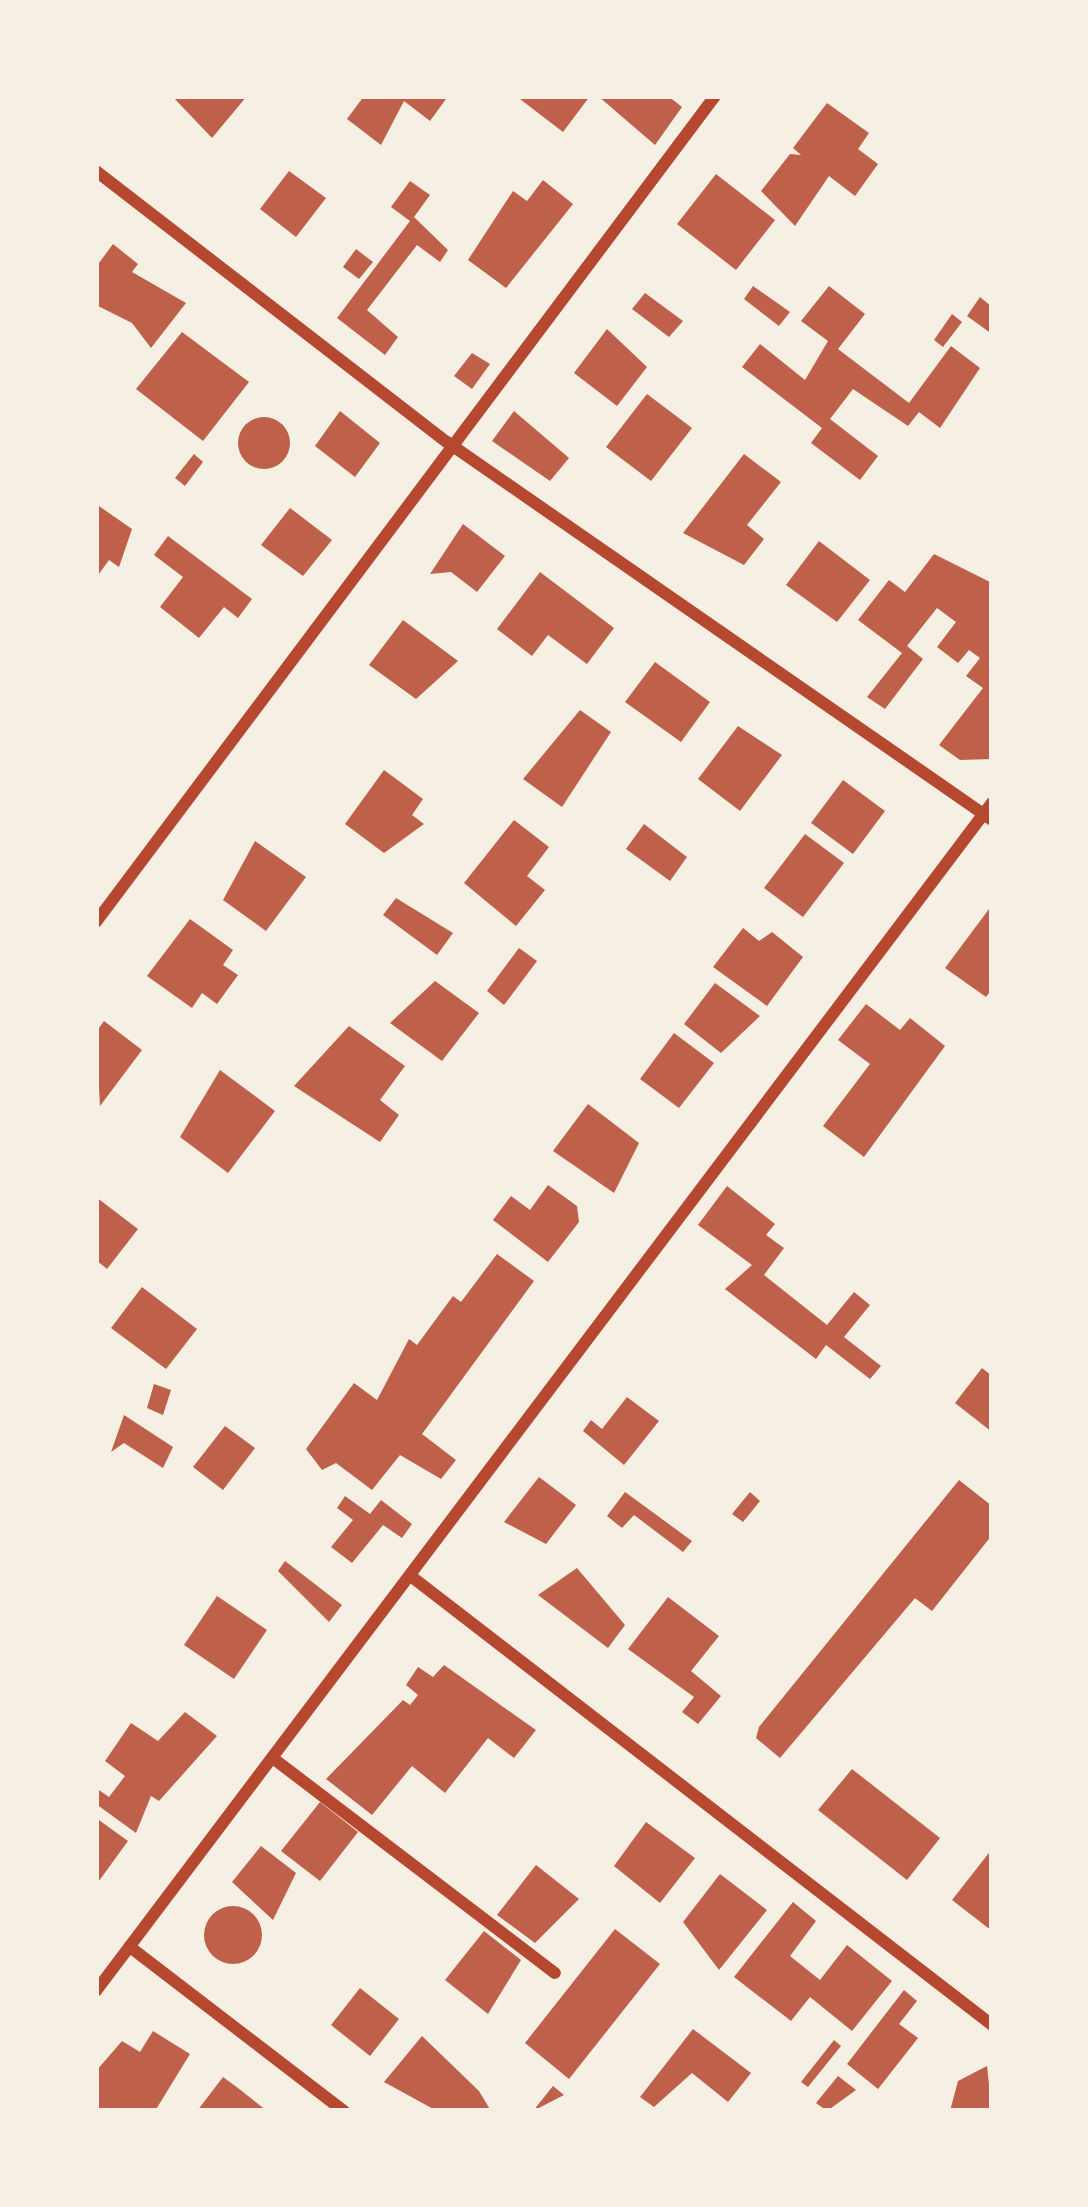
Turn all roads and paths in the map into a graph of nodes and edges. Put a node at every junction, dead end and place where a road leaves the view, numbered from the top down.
1 (715, 96) edge
2 (96, 171) edge
3 (447, 442) junction
4 (989, 812) edge
5 (96, 922) edge
6 (412, 1577) junction
7 (274, 1759) junction
8 (130, 1947) junction
9 (555, 1973) dead end
10 (96, 1991) edge
11 (992, 2025) edge
12 (344, 2111) edge

1 - 3 street
2 - 3 street
3 - 4 street
3 - 5 street
4 - 6 street
6 - 7 street
6 - 11 street
7 - 8 street
7 - 9 street
8 - 10 street
8 - 12 street

